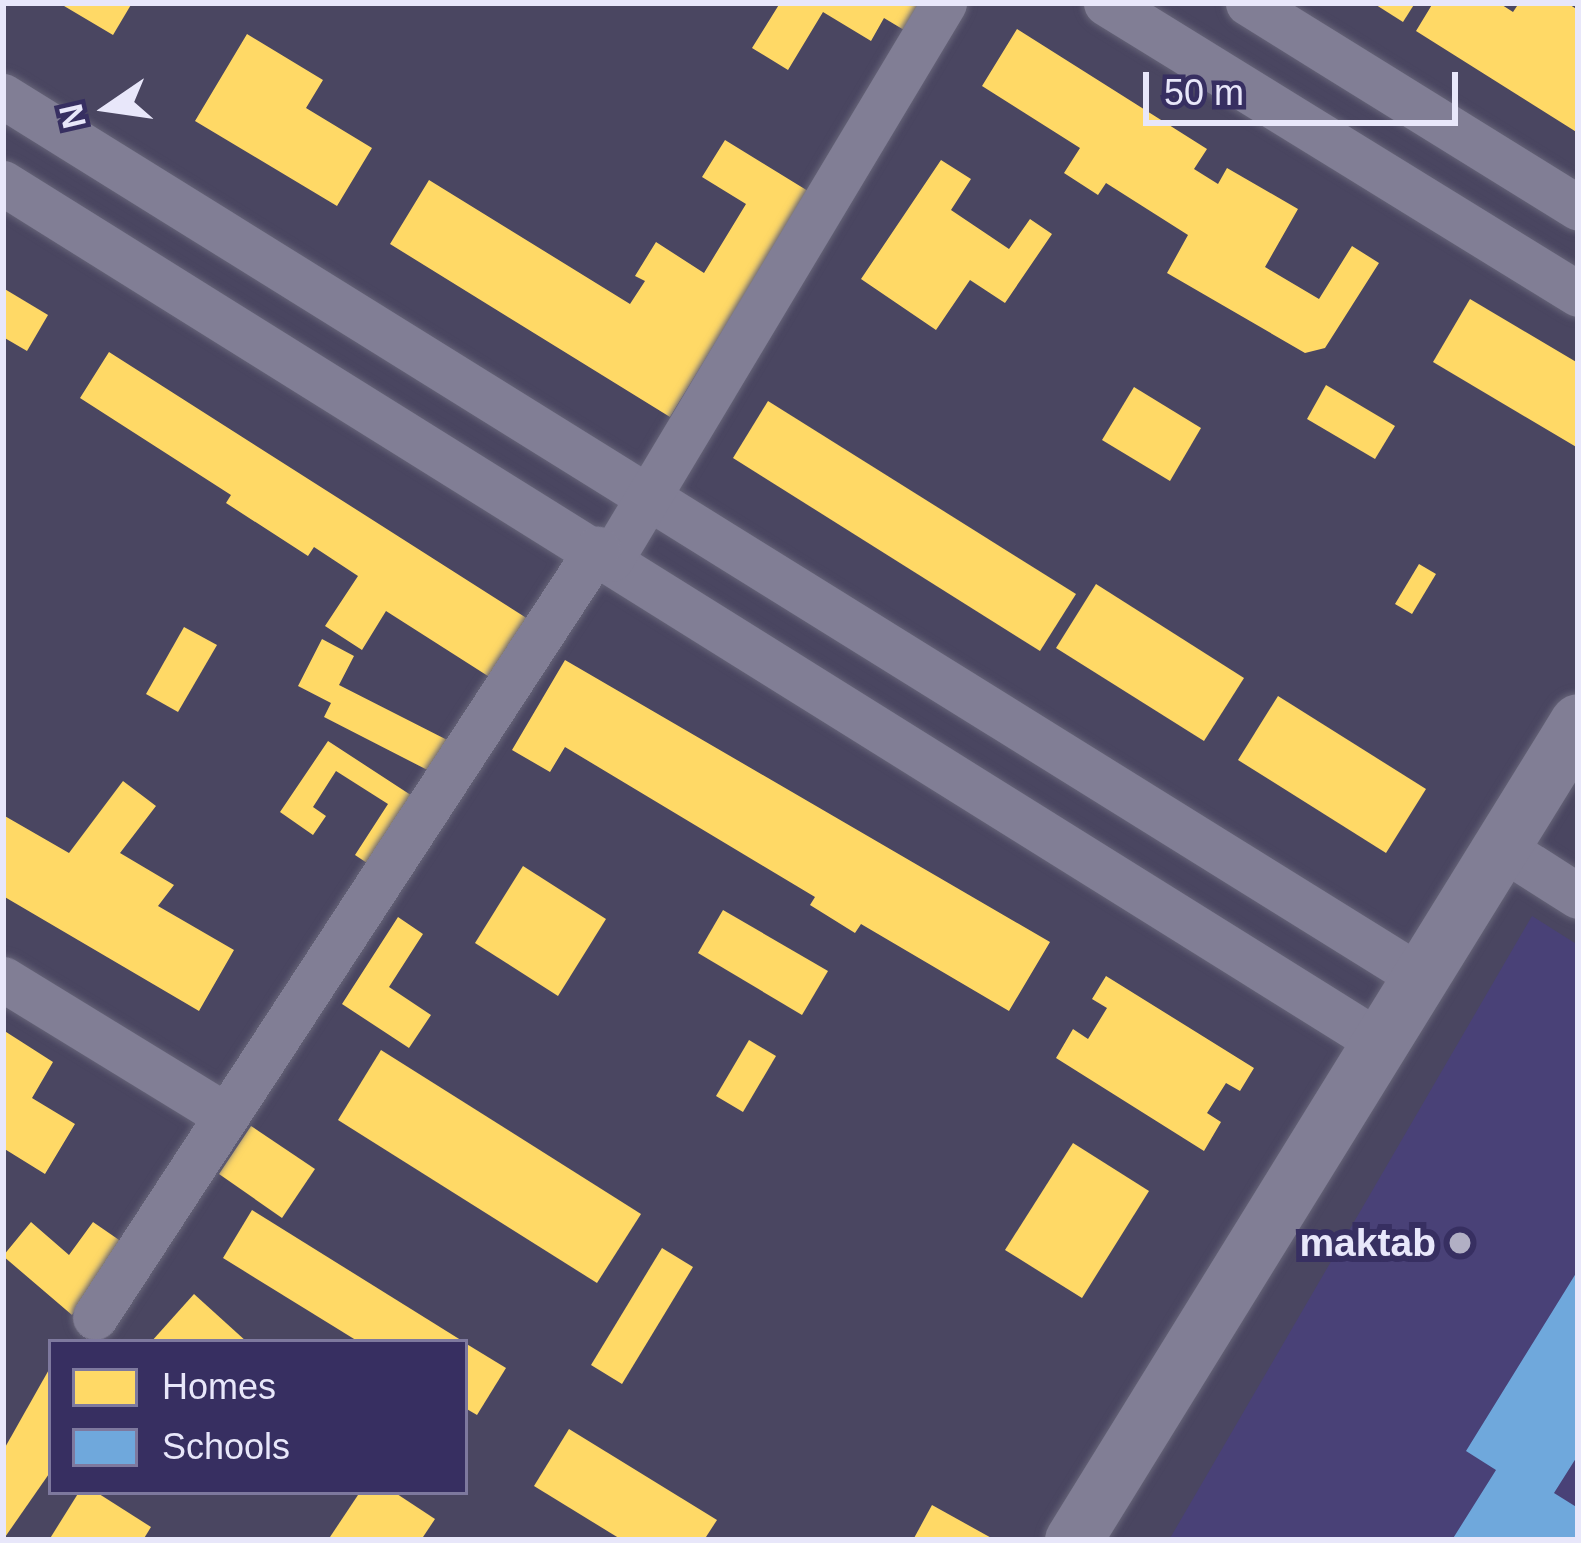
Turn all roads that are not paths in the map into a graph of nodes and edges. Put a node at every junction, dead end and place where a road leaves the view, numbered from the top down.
1 (944, 3) edge
2 (1106, 3) edge
3 (1248, 3) edge
4 (3, 96) edge
5 (3, 183) edge
6 (167, 198) junction
7 (1578, 208) edge
8 (132, 258) junction
9 (1578, 294) edge
10 (652, 498) junction
11 (604, 554) junction
12 (1578, 722) edge
13 (1501, 847) junction
14 (1578, 896) edge
15 (1420, 977) junction
16 (3, 979) edge
17 (1377, 1041) junction
18 (222, 1113) junction
19 (94, 1317) dead end
20 (1073, 1540) edge

1 - 10 street
2 - 9 street
3 - 7 street
4 - 6 street
5 - 8 street
6 - 8 street
6 - 10 street
8 - 11 street
10 - 11 street
10 - 15 street
11 - 17 street
11 - 18 street
12 - 13 street
13 - 14 street
13 - 15 street
15 - 17 street
16 - 18 street
17 - 20 street
18 - 19 street

